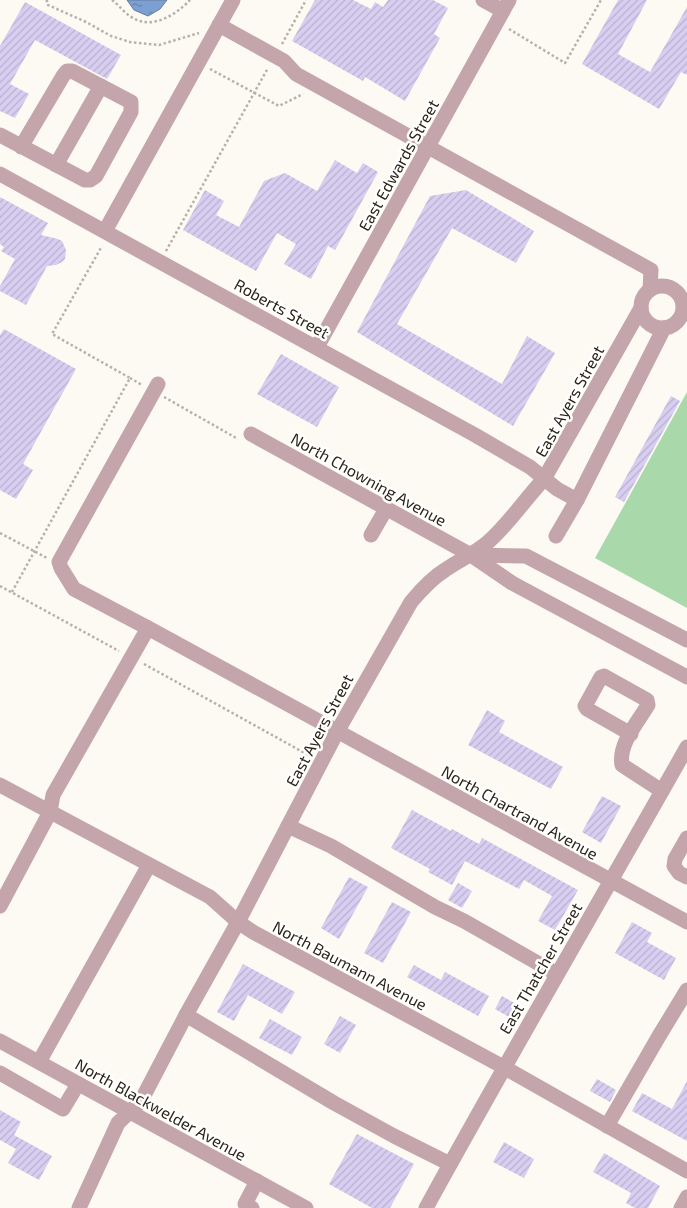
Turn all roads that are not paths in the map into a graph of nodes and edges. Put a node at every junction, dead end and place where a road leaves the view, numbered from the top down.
1 (233, 0) edge
2 (482, 0) edge
3 (503, 11) edge
4 (217, 29) junction
5 (101, 86) junction
6 (0, 135) edge
7 (21, 146) junction
8 (428, 146) junction
9 (56, 165) junction
10 (0, 174) edge
11 (107, 232) junction
12 (650, 290) junction
13 (641, 308) junction
14 (664, 328) junction
15 (317, 348) junction
16 (158, 384) dead end
17 (251, 434) dead end
18 (544, 479) junction
19 (577, 500) junction
20 (386, 509) junction
21 (371, 536) dead end
22 (556, 536) dead end
23 (471, 555) junction
24 (148, 628) junction
25 (687, 640) edge
26 (687, 677) edge
27 (337, 732) junction
28 (631, 734) dead end
29 (687, 747) edge
30 (0, 785) edge
31 (662, 791) junction
32 (50, 812) junction
33 (288, 826) junction
34 (687, 838) edge
35 (149, 865) junction
36 (687, 877) edge
37 (611, 882) junction
38 (0, 906) edge
39 (238, 922) junction
40 (687, 922) edge
41 (558, 974) junction
42 (687, 990) edge
43 (186, 1015) junction
44 (0, 1041) edge
45 (39, 1062) junction
46 (503, 1067) junction
47 (0, 1073) edge
48 (78, 1084) junction
49 (130, 1112) junction
50 (607, 1126) junction
51 (450, 1164) junction
52 (687, 1171) edge
53 (256, 1181) junction
54 (687, 1198) edge
55 (247, 1207) edge
56 (79, 1208) edge
57 (306, 1208) edge
58 (426, 1208) edge
59 (681, 1208) edge

1 - 4 street
2 - 3 street
3 - 8 street, East Edwards Street
4 - 8 street
4 - 11 street
5 - 7 street
5 - 9 street
5 - 9 street
6 - 7 street
7 - 9 street
8 - 12 street
8 - 15 street, East Edwards Street
10 - 11 street, Roberts Street
11 - 15 street, Roberts Street
12 - 13 street
12 - 14 street
13 - 14 street
13 - 18 street, East Ayers Street
14 - 19 street
15 - 18 street, Roberts Street
16 - 24 street, North Chartrand Avenue
17 - 20 street, North Chowning Avenue
18 - 19 street, Roberts Street
18 - 23 street, East Ayers Street
19 - 22 street
20 - 21 street
20 - 23 street, North Chowning Avenue
23 - 25 street, North Chowning Avenue
23 - 26 street, North Chowning Avenue
23 - 27 street, East Ayers Street
24 - 27 street, North Chartrand Avenue
24 - 32 street
27 - 33 street, East Ayers Street
27 - 37 street, North Chartrand Avenue
28 - 31 street
29 - 31 street, East Thatcher Street
30 - 32 street, North Baumann Avenue
31 - 37 street, East Thatcher Street
32 - 35 street, North Baumann Avenue
32 - 38 street
33 - 39 street, East Ayers Street
33 - 41 street
34 - 36 street
35 - 39 street, North Baumann Avenue
35 - 45 street
37 - 40 street, North Chartrand Avenue
37 - 41 street, East Thatcher Street
39 - 43 street, East Ayers Street
39 - 46 street, North Baumann Avenue
41 - 46 street, East Thatcher Street
42 - 50 street
43 - 49 street, East Ayers Street
43 - 51 street
44 - 45 street, North Blackwelder Avenue
45 - 48 street, North Blackwelder Avenue
46 - 50 street, North Baumann Avenue
46 - 51 street, East Thatcher Street
47 - 48 street
48 - 49 street, North Blackwelder Avenue
49 - 53 street, North Blackwelder Avenue
49 - 56 street, East Ayers Street
50 - 52 street, North Baumann Avenue
51 - 58 street, East Thatcher Street
53 - 55 street
53 - 57 street, North Blackwelder Avenue
54 - 59 street

